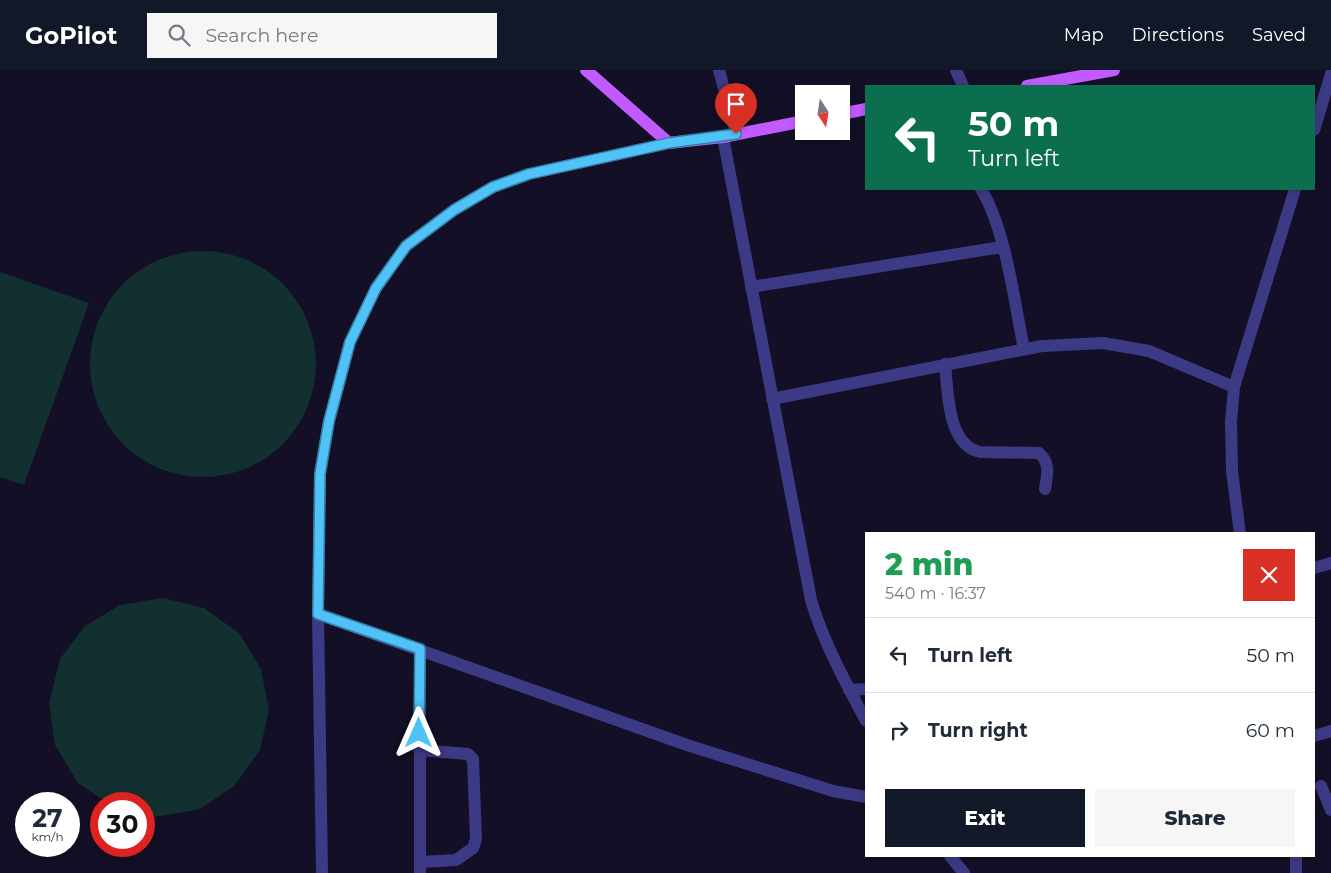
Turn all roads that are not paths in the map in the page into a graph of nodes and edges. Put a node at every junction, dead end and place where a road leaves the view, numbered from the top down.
1 (586, 70) edge
2 (719, 70) edge
3 (956, 70) edge
4 (1114, 70) edge
5 (1331, 74) edge
6 (963, 85) edge
7 (1032, 85) edge
8 (865, 109) edge
9 (850, 112) edge
10 (795, 123) edge
11 (1315, 127) edge
12 (736, 134) junction
13 (723, 137) junction
14 (669, 143) junction
15 (981, 190) edge
16 (1296, 190) edge
17 (1002, 247) junction
18 (751, 287) junction
19 (1024, 349) junction
20 (945, 364) junction
21 (1234, 387) junction
22 (772, 399) junction
23 (1045, 489) dead end
24 (1240, 532) edge
25 (1331, 563) edge
26 (1315, 568) edge
27 (318, 614) junction
28 (420, 649) junction
29 (865, 689) edge
30 (849, 690) junction
31 (865, 719) edge
32 (1331, 731) edge
33 (1315, 736) edge
34 (419, 750) junction
35 (1322, 787) edge
36 (865, 797) edge
37 (1331, 810) edge
38 (951, 857) edge
39 (1296, 857) edge
40 (420, 867) edge
41 (322, 873) edge
42 (964, 873) edge
43 (1296, 873) edge

1 - 14 main road
2 - 12 street
3 - 6 street
4 - 7 main road
5 - 11 street
8 - 9 main road
10 - 12 main road
12 - 13 main road
13 - 14 main road
13 - 18 street
14 - 27 street
15 - 17 street
16 - 21 street
17 - 18 street
17 - 19 street
18 - 22 street
19 - 20 street
19 - 21 street
20 - 22 street
20 - 23 street
21 - 24 street
22 - 30 street
25 - 26 street
27 - 28 street
27 - 41 street
28 - 34 street
28 - 36 street
29 - 30 street
30 - 31 street
32 - 33 street
34 - 40 street
34 - 40 street
35 - 37 street
38 - 42 street
39 - 43 street

